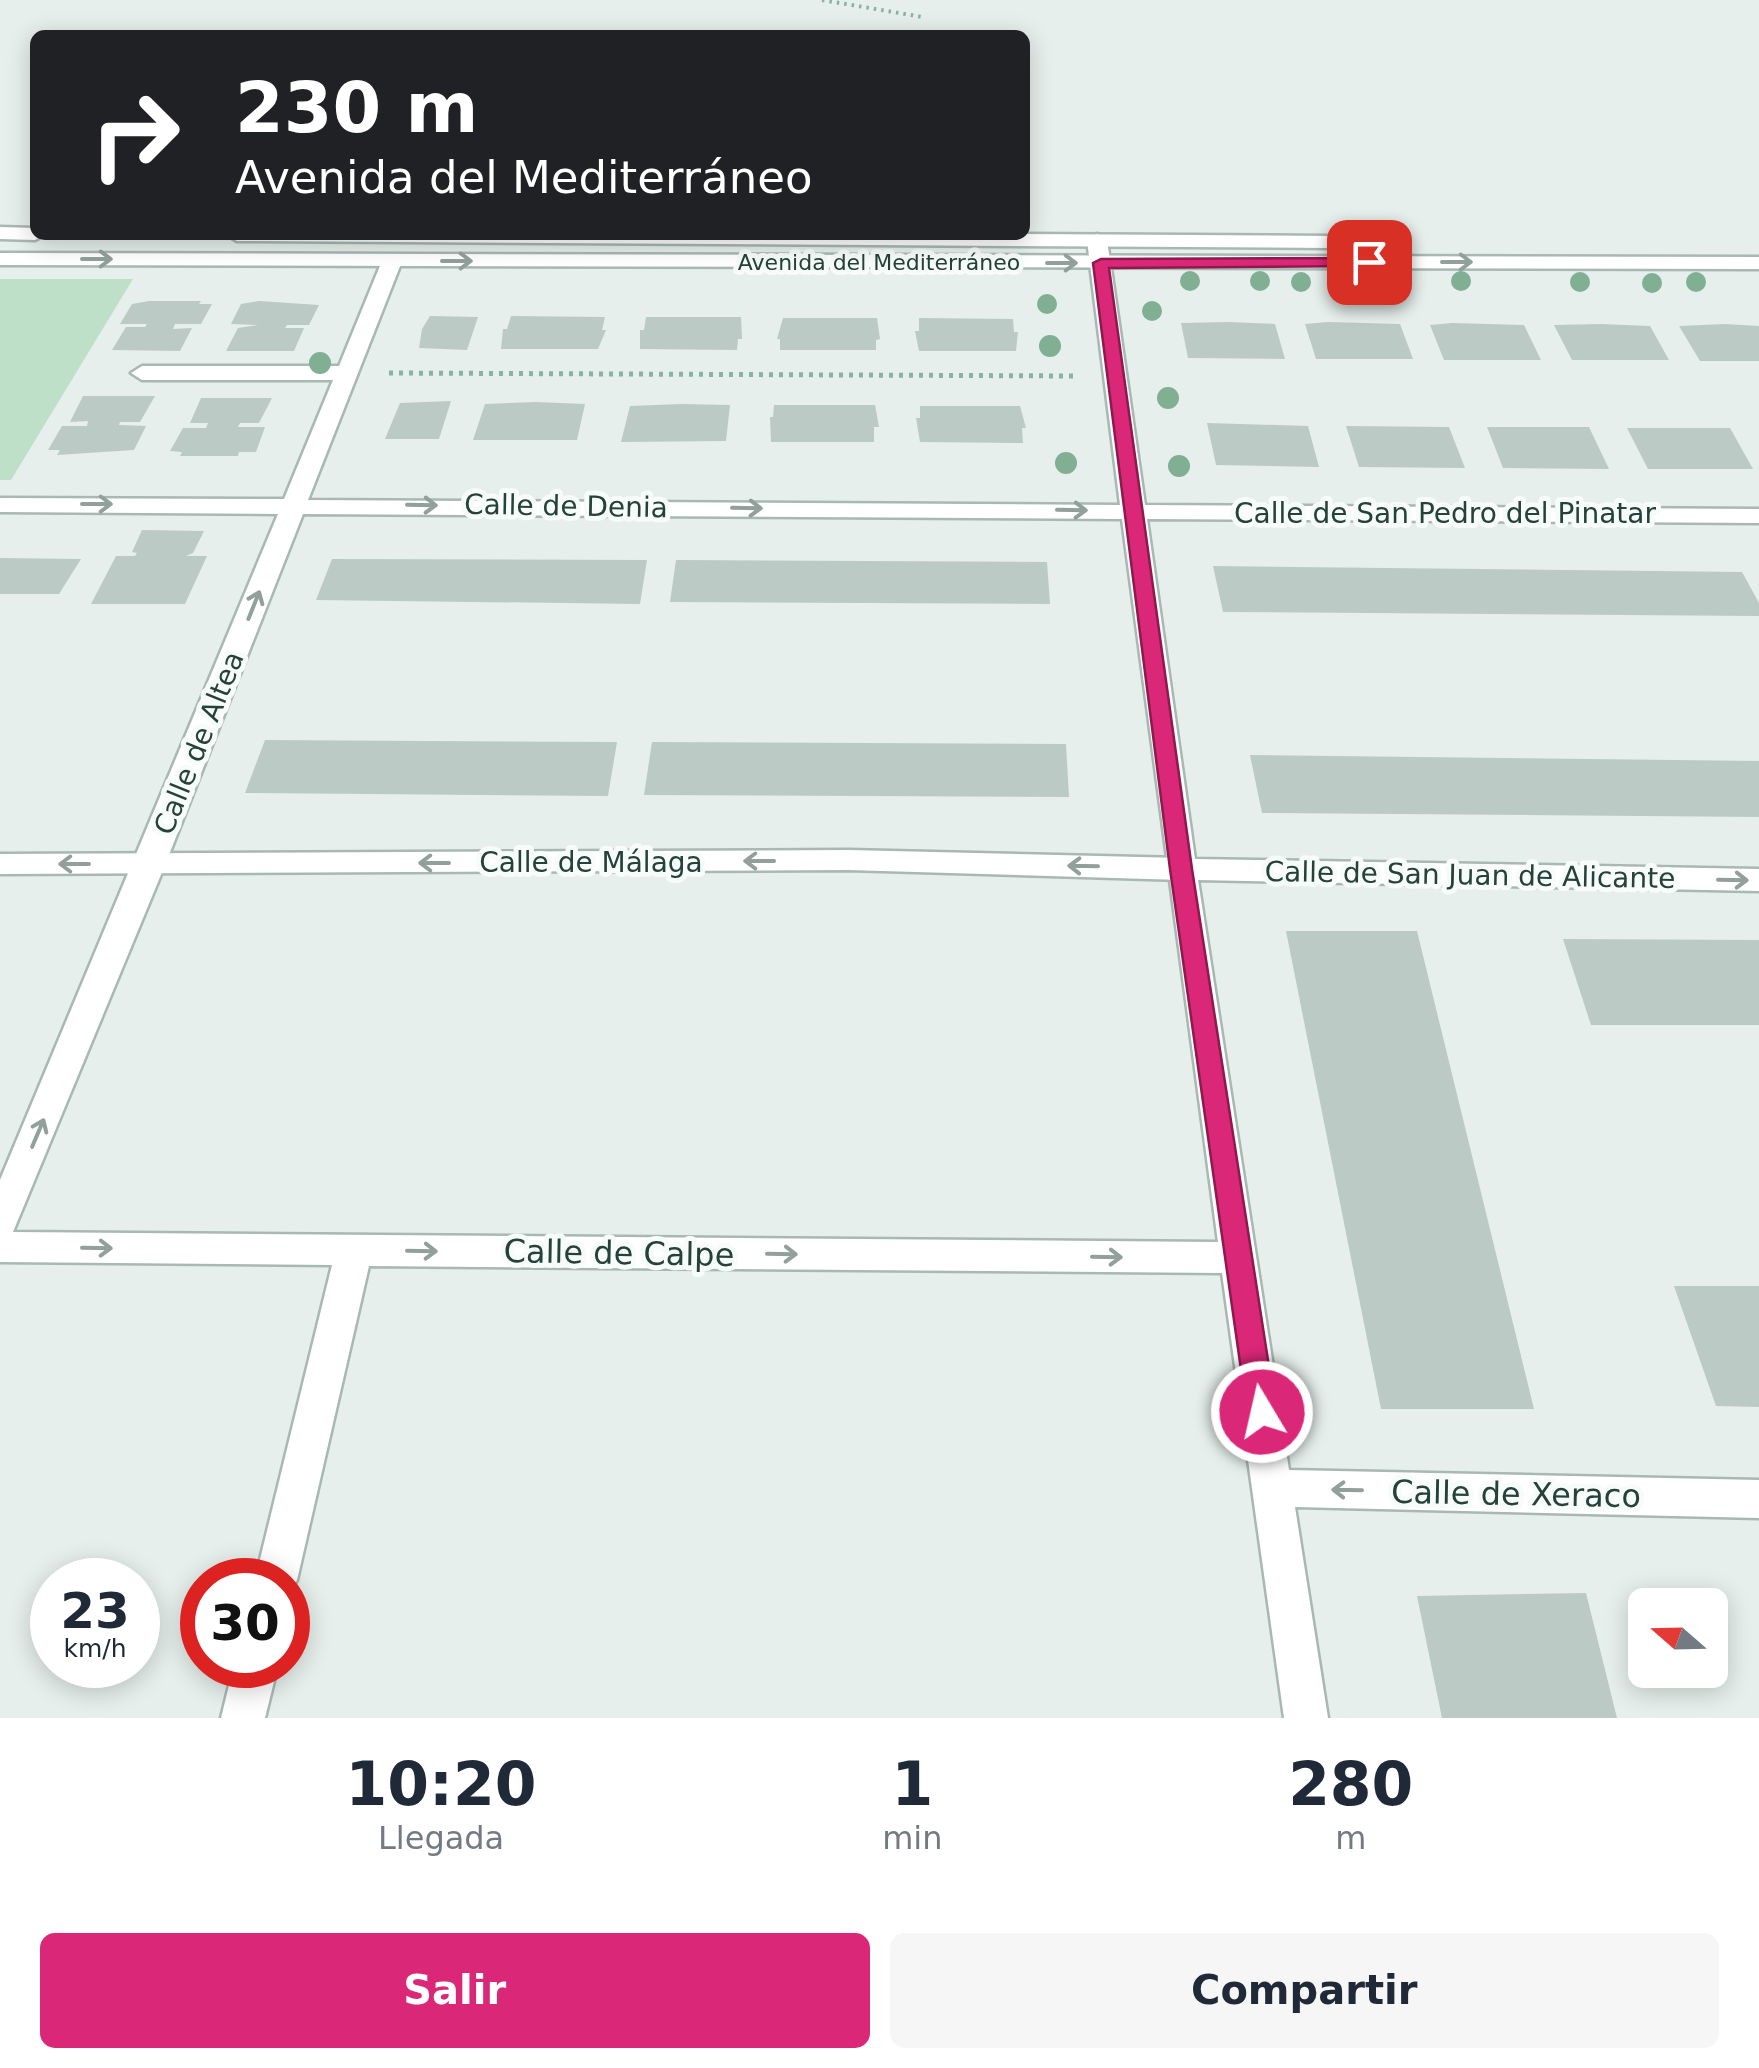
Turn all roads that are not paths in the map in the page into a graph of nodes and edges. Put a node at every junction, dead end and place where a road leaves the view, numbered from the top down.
1 (0, 233) edge
2 (30, 234) edge
3 (491, 240) edge
4 (1759, 244) edge
5 (1099, 252) junction
6 (0, 259) edge
7 (392, 260) junction
8 (1759, 264) edge
9 (348, 372) junction
10 (142, 373) dead end
11 (294, 504) junction
12 (0, 505) edge
13 (1132, 511) junction
14 (1759, 516) edge
15 (0, 864) edge
16 (150, 864) junction
17 (1181, 869) junction
18 (1759, 880) edge
19 (0, 1222) edge
20 (0, 1247) edge
21 (354, 1250) junction
22 (1238, 1258) junction
23 (1274, 1488) junction
24 (1759, 1499) edge
25 (281, 1558) edge
26 (250, 1688) edge
27 (243, 1718) edge
28 (1306, 1718) edge

1 - 2 street
3 - 5 street, Avenida del Mediterráneo
4 - 5 street, Avenida del Mediterráneo
7 -> 5 street, Avenida del Mediterráneo
5 -> 8 street, Avenida del Mediterráneo
5 - 13 street
6 -> 7 street, Avenida del Mediterráneo
7 - 9 street, Calle de Altea
9 - 10 street
9 - 11 street, Calle de Altea
12 -> 11 street, Calle de Denia
11 -> 13 street, Calle de Denia
16 -> 11 street, Calle de Altea
13 - 14 street, Calle de San Pedro del Pinatar
13 - 17 street
16 -> 15 street, Calle de Málaga
17 -> 16 street, Calle de Málaga
19 -> 16 street, Calle de Altea
17 -> 18 street, Calle de San Juan de Alicante
17 - 22 street
20 -> 21 street, Calle de Calpe
21 -> 22 street, Calle de Calpe
21 - 25 street
22 - 23 street
24 -> 23 street, Calle de Xeraco
23 - 28 street
26 - 27 street

